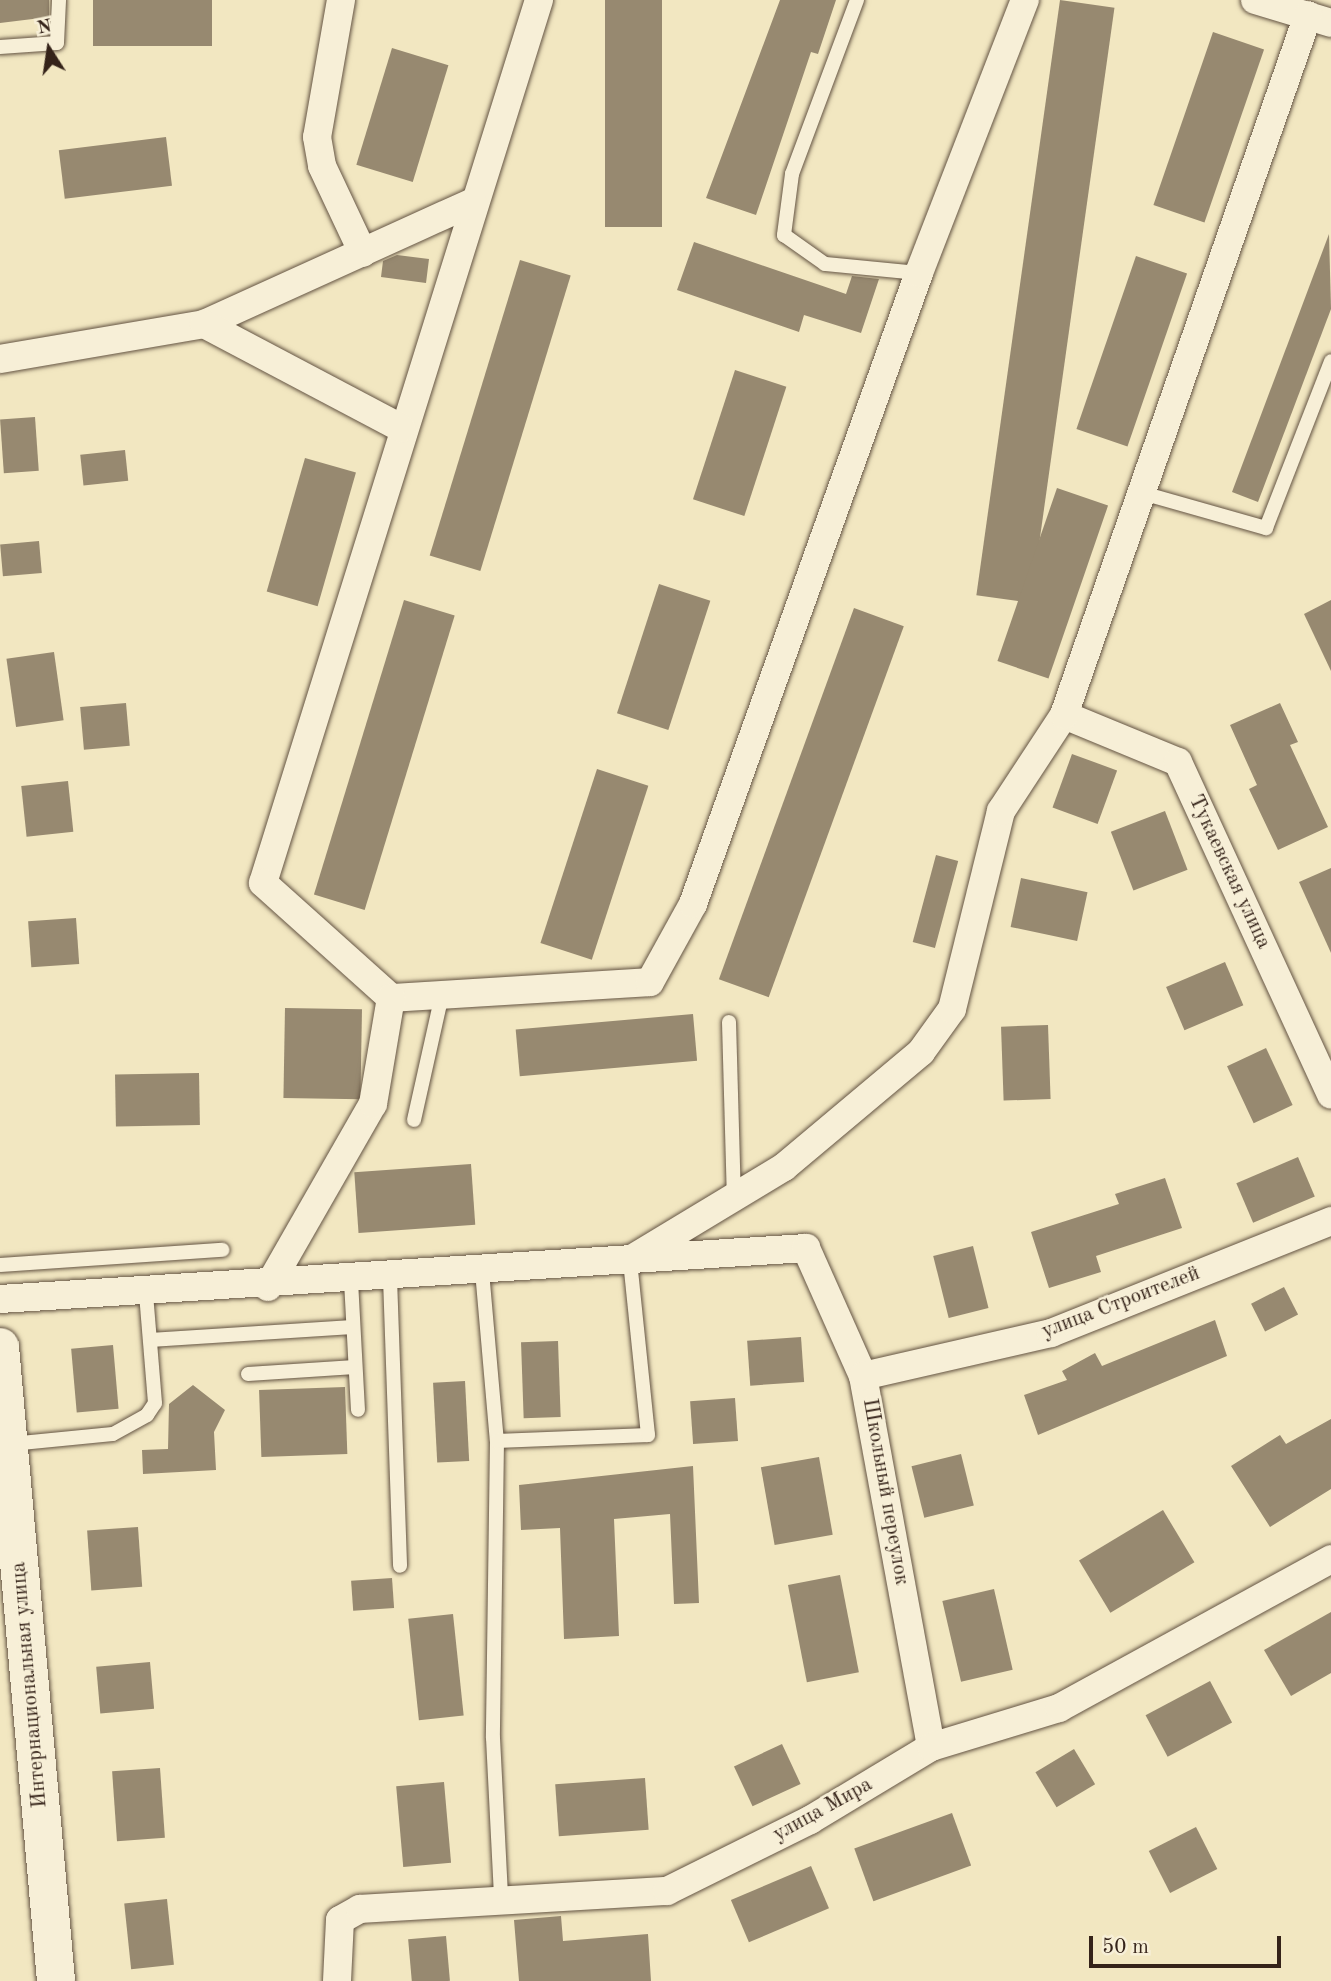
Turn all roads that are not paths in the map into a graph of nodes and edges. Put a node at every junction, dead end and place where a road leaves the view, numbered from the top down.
1 (59, 0) edge
2 (341, 0) edge
3 (539, 0) edge
4 (858, 0) edge
5 (1025, 0) edge
6 (1255, 0) edge
7 (1320, 19) edge
8 (0, 47) edge
9 (473, 202) junction
10 (363, 253) junction
11 (919, 272) junction
12 (204, 324) junction
13 (0, 359) edge
14 (1331, 361) edge
15 (401, 428) junction
16 (1142, 493) junction
17 (1064, 715) junction
18 (442, 995) junction
19 (391, 998) junction
20 (729, 1022) dead end
21 (1331, 1094) edge
22 (414, 1120) dead end
23 (734, 1198) junction
24 (1331, 1221) edge
25 (222, 1250) dead end
26 (630, 1261) junction
27 (0, 1265) edge
28 (482, 1271) junction
29 (390, 1278) junction
30 (351, 1281) junction
31 (268, 1287) junction
32 (146, 1293) junction
33 (0, 1299) edge
34 (353, 1327) junction
35 (150, 1340) junction
36 (0, 1347) edge
37 (355, 1367) junction
38 (248, 1374) dead end
39 (863, 1376) junction
40 (358, 1410) dead end
41 (497, 1441) junction
42 (7, 1466) edge
43 (1331, 1559) edge
44 (401, 1566) dead end
45 (931, 1746) junction
46 (501, 1896) junction
47 (56, 1981) edge
48 (337, 1981) edge

1 - 8 lane
2 - 10 street
3 - 9 street
4 - 11 lane
5 - 11 street
6 - 7 street
7 - 16 street
9 - 10 street
9 - 15 street
10 - 12 street
11 - 18 street
12 - 13 street
12 - 15 street
14 - 16 lane
15 - 19 street
16 - 17 street
17 - 21 street, Тукаевская улица
17 - 23 street
18 - 19 street
18 - 22 lane
19 - 31 street
20 - 23 lane
23 - 26 street
24 - 39 street, улица Строителей
25 - 27 lane
26 - 28 street
26 - 39 street, Школьный переулок
26 - 41 lane
28 - 29 street
28 - 41 lane
29 - 30 street
29 - 44 lane
30 - 31 street
30 - 34 lane
31 - 32 street
32 - 33 street
32 - 35 lane
34 - 35 lane
34 - 37 lane
35 - 42 lane
36 - 42 street, Интернациональная улица
37 - 38 lane
37 - 40 lane
39 - 45 street, Школьный переулок
41 - 46 lane
42 - 47 street, Интернациональная улица
43 - 45 street, улица Мира
45 - 46 street, улица Мира
46 - 48 street, улица Мира

